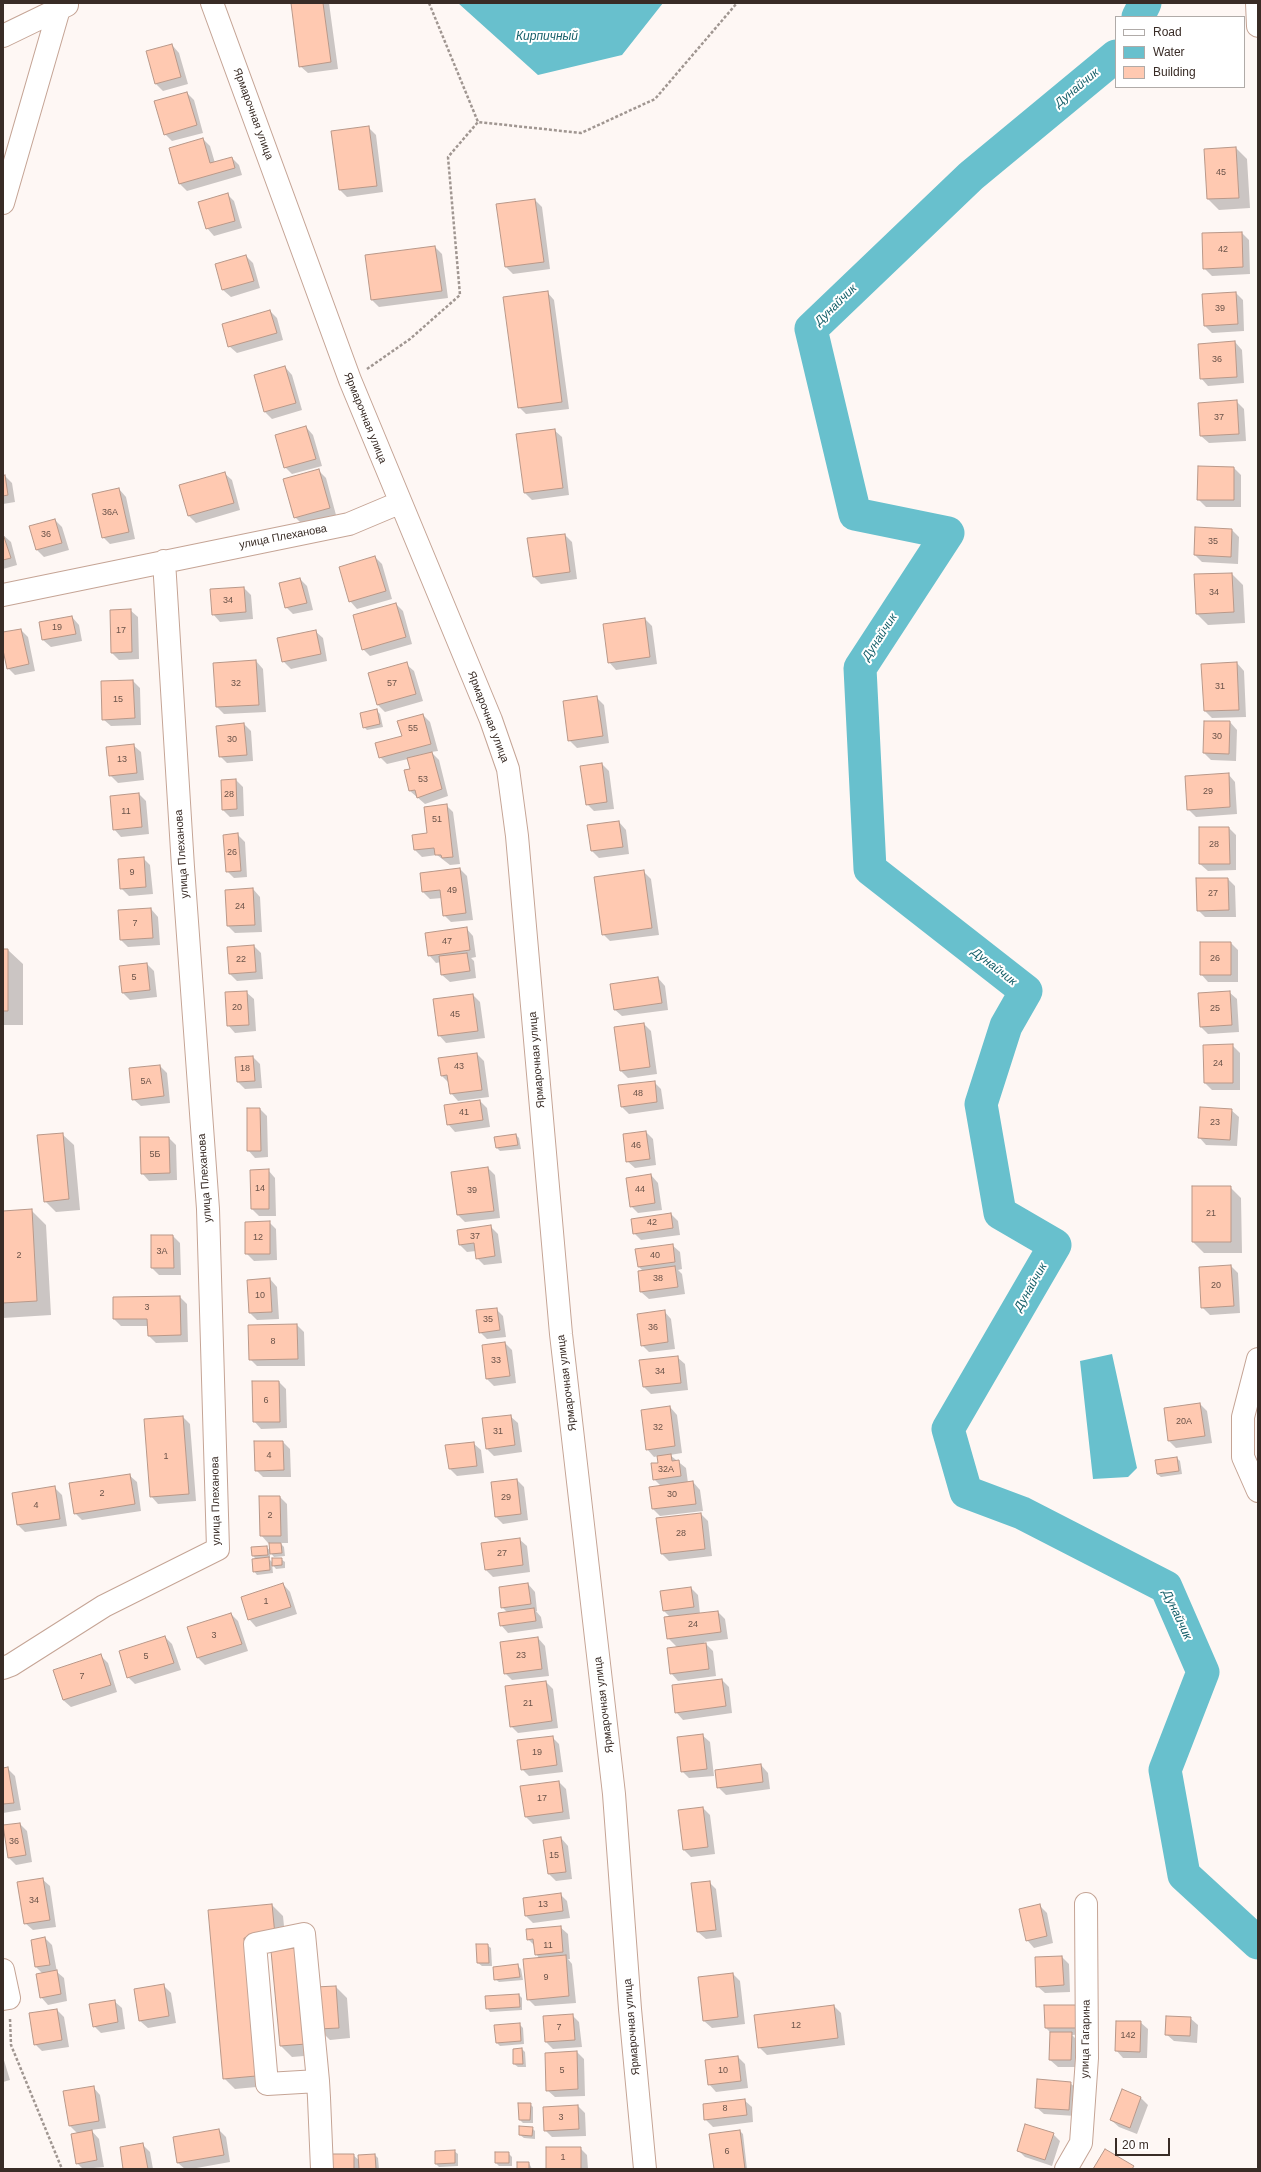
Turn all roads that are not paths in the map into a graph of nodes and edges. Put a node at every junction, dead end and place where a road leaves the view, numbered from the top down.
1 (212, 3) edge
2 (1257, 3) edge
3 (65, 6) edge
4 (1258, 26) edge
5 (3, 36) edge
6 (3, 203) edge
7 (399, 503) junction
8 (164, 561) junction
9 (3, 595) edge
10 (1258, 1359) edge
11 (1258, 1491) edge
12 (3, 1668) edge
13 (1086, 1904) dead end
14 (3, 1970) edge
15 (6, 1998) edge
16 (318, 2081) junction
17 (322, 2169) edge
18 (645, 2169) edge
19 (1066, 2169) edge

1 - 7 street, Ярмарочная улица
2 - 4 street
3 - 5 street
3 - 6 street
7 - 8 street, улица Плеханова
7 - 18 street, Ярмарочная улица
8 - 9 street, улица Плеханова
8 - 12 street, улица Плеханова
10 - 11 street
13 - 19 street, улица Гагарина
14 - 15 street
16 - 16 street
16 - 17 street

